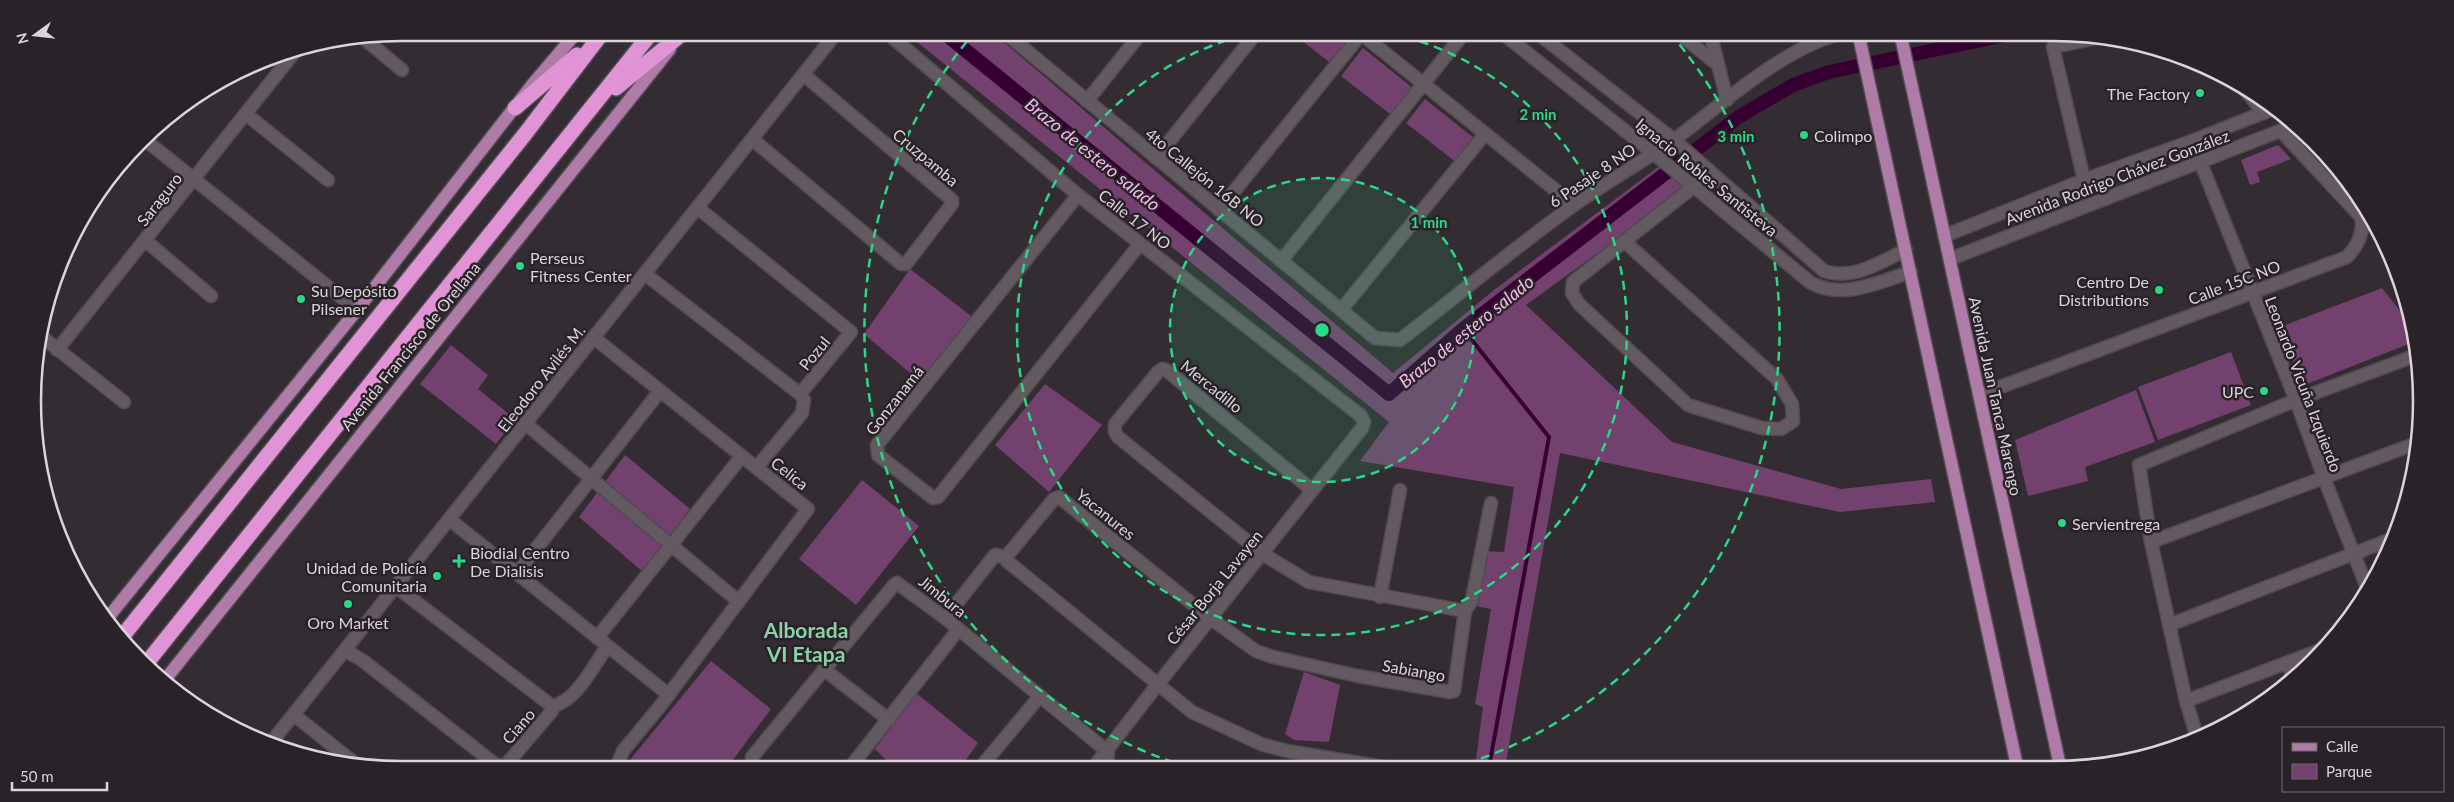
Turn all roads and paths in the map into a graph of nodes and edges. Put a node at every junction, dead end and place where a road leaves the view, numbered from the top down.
1 (570, 41) edge
2 (594, 41) edge
3 (597, 41) edge
4 (645, 41) edge
5 (673, 41) edge
6 (677, 41) edge
7 (831, 41) edge
8 (897, 41) edge
9 (1022, 41) edge
10 (1135, 41) edge
11 (1250, 41) edge
12 (1354, 41) edge
13 (1370, 41) edge
14 (1458, 41) edge
15 (1512, 41) edge
16 (1548, 41) edge
17 (1688, 41) edge
18 (1712, 41) edge
19 (1820, 41) edge
20 (1860, 41) edge
21 (1905, 41) edge
22 (2077, 42) edge
23 (369, 43) edge
24 (289, 59) edge
25 (1716, 64) junction
26 (402, 70) dead end
27 (804, 76) junction
28 (1423, 84) junction
29 (1727, 100) junction
30 (1088, 101) junction
31 (515, 108) junction
32 (592, 108) junction
33 (2267, 112) edge
34 (246, 114) junction
35 (2287, 128) edge
36 (2281, 131) junction
37 (1485, 134) junction
38 (752, 139) junction
39 (1677, 142) junction
40 (2192, 142) junction
41 (150, 144) edge
42 (1658, 157) junction
43 (1156, 158) junction
44 (2200, 162) junction
45 (1706, 168) junction
46 (195, 179) junction
47 (328, 180) dead end
48 (2084, 180) junction
49 (1691, 185) junction
50 (1078, 195) junction
51 (1574, 205) junction
52 (698, 208) junction
53 (1219, 210) junction
54 (1944, 236) junction
55 (146, 241) junction
56 (1624, 241) junction
57 (1140, 244) junction
58 (1906, 250) junction
59 (1950, 259) junction
60 (1281, 261) junction
61 (1911, 272) junction
62 (645, 274) junction
63 (2251, 293) junction
64 (211, 296) dead end
65 (357, 310) junction
66 (1341, 310) junction
67 (593, 338) junction
68 (46, 340) edge
69 (1388, 340) joint
70 (58, 350) junction
71 (2410, 357) edge
72 (660, 391) junction
73 (800, 394) junction
74 (1980, 395) junction
75 (2296, 400) junction
76 (124, 402) dead end
77 (526, 424) junction
78 (1362, 428) joint
79 (2410, 446) edge
80 (742, 456) junction
81 (757, 467) junction
82 (591, 478) junction
83 (2324, 478) junction
84 (1312, 490) junction
85 (1400, 490) dead end
86 (1491, 503) dead end
87 (449, 520) junction
88 (2151, 542) junction
89 (2384, 542) edge
90 (671, 545) junction
91 (2352, 553) junction
92 (1263, 554) junction
93 (1006, 557) junction
94 (517, 573) junction
95 (2364, 582) edge
96 (396, 586) junction
97 (1380, 597) junction
98 (738, 601) junction
99 (1465, 611) junction
100 (111, 614) edge
101 (945, 618) junction
102 (1210, 618) junction
103 (2169, 624) junction
104 (958, 630) junction
105 (126, 632) edge
106 (597, 638) junction
107 (607, 647) junction
108 (346, 651) junction
109 (2306, 656) edge
110 (150, 658) edge
111 (2287, 663) junction
112 (826, 670) junction
113 (2290, 671) edge
114 (169, 675) edge
115 (1158, 684) junction
116 (669, 695) junction
117 (1040, 696) junction
118 (2186, 701) junction
119 (552, 706) junction
120 (294, 715) junction
121 (889, 720) junction
122 (2195, 731) edge
123 (275, 738) edge
124 (1108, 752) junction
125 (347, 757) edge
126 (491, 761) edge
127 (509, 761) edge
128 (619, 761) edge
129 (753, 761) edge
130 (856, 761) edge
131 (986, 761) edge
132 (1100, 761) edge
133 (1107, 761) edge
134 (1347, 761) edge
135 (2015, 761) edge
136 (2059, 761) edge

1 - 31 main road
2 - 31 highway
3 - 105 highway
4 - 32 highway, Avenida Francisco de Orellana
5 - 32 highway
6 - 114 main road, Avenida Francisco de Orellana
7 - 27 street, Eleodoro Avilés M.
8 - 50 street, Calle 17 NO
9 - 30 street, 4to Callejón 16B NO
10 - 30 street
11 - 43 street
12 - 53 street
13 - 28 street
14 - 28 street
15 - 42 street, Ignacio Robles Santisteva
16 - 39 street, Ignacio Robles Santisteva
17 - 25 street
18 - 25 street
19 - 29 street, 6 Pasaje 8 NO
20 - 58 main road
21 - 54 main road, Avenida Juan Tanca Marengo
22 - 48 street
23 - 26 street
24 - 34 street, Saraguro
25 - 29 street
27 - 38 street, Eleodoro Avilés M.
27 - 38 street, Cruzpamba
28 - 37 street
28 - 60 street
29 - 39 street, 6 Pasaje 8 NO
30 - 43 street, 4to Callejón 16B NO
31 - 65 main road
32 - 110 highway, Avenida Francisco de Orellana
33 - 40 street, Avenida Rodrigo Chávez González
34 - 46 street, Saraguro
34 - 47 street
35 - 36 street, Avenida Rodrigo Chávez González
36 - 44 street, Avenida Rodrigo Chávez González
36 - 63 street, Calle 15C NO
37 - 51 street
37 - 66 street
38 - 52 street, Eleodoro Avilés M.
39 - 42 street, 6 Pasaje 8 NO
39 - 45 street, Ignacio Robles Santisteva
40 - 44 street, Leonardo Vicuña Izquierdo
40 - 48 street, Avenida Rodrigo Chávez González
41 - 46 street
42 - 49 street, Ignacio Robles Santisteva
42 - 51 street, 6 Pasaje 8 NO
43 - 53 street, 4to Callejón 16B NO
44 - 59 street, Avenida Rodrigo Chávez González
44 - 63 street, Leonardo Vicuña Izquierdo
45 - 49 street
45 - 58 street, Ignacio Robles Santisteva
46 - 55 street, Saraguro
46 - 65 street
48 - 54 street, Avenida Rodrigo Chávez González
49 - 56 street
49 - 61 street, Ignacio Robles Santisteva
50 - 57 street, Calle 17 NO
50 - 57 street, Gonzanamá
51 - 69 street, 6 Pasaje 8 NO
52 - 62 street, Eleodoro Avilés M.
52 - 73 street, Pozul
53 - 60 street, 4to Callejón 16B NO
54 - 59 main road, Avenida Juan Tanca Marengo
55 - 64 street
55 - 70 street, Saraguro
56 - 56 street
57 - 78 street, Calle 17 NO
58 - 61 main road
59 - 74 main road, Avenida Juan Tanca Marengo
60 - 66 street, 4to Callejón 16B NO
61 - 135 main road
62 - 67 street, Eleodoro Avilés M.
62 - 73 street, Pozul
63 - 74 street, Calle 15C NO
63 - 75 street, Leonardo Vicuña Izquierdo
65 - 100 main road
66 - 69 street, 4to Callejón 16B NO
67 - 72 street, Celica
67 - 77 street, Eleodoro Avilés M.
68 - 70 street
70 - 76 street
71 - 75 street
72 - 80 street, Celica
72 - 82 street
73 - 81 street
74 - 136 main road, Avenida Juan Tanca Marengo
75 - 83 street, Leonardo Vicuña Izquierdo
75 - 88 street
77 - 82 street
77 - 87 street, Eleodoro Avilés M.
78 - 84 street, César Borja Lavayen
79 - 83 street
80 - 81 street, Celica
80 - 90 street
81 - 98 street, Celica
82 - 90 street
82 - 94 street
83 - 88 street
83 - 91 street, Leonardo Vicuña Izquierdo
84 - 92 street, César Borja Lavayen
84 - 92 street, Mercadillo
85 - 97 street
86 - 99 street
87 - 94 street
87 - 96 street, Eleodoro Avilés M.
88 - 103 street
89 - 91 street
90 - 98 street
90 - 106 street
91 - 95 street, Leonardo Vicuña Izquierdo
91 - 103 street
92 - 97 street
92 - 102 street, César Borja Lavayen
93 - 101 street
93 - 102 street, Yacanures
93 - 115 street
94 - 106 street
96 - 108 street, Eleodoro Avilés M.
96 - 119 street, Ciano
97 - 99 street
98 - 116 street, Celica
99 - 102 street, Sabiango
101 - 104 street, Jimbura
101 - 112 street, Jimbura
102 - 115 street, César Borja Lavayen
103 - 118 street
104 - 117 street, Jimbura
104 - 121 street
106 - 107 street
107 - 116 street
107 - 119 street
108 - 120 street, Eleodoro Avilés M.
108 - 126 street, Ciano
109 - 111 street
111 - 113 street
111 - 118 street
112 - 121 street
112 - 129 street, Jimbura
115 - 124 street, César Borja Lavayen
115 - 134 street
116 - 128 street, Celica
117 - 124 street, Jimbura
117 - 131 street
118 - 122 street
119 - 127 street, Ciano
120 - 123 street, Eleodoro Avilés M.
120 - 125 street
121 - 130 street
124 - 132 street, César Borja Lavayen
124 - 133 street

